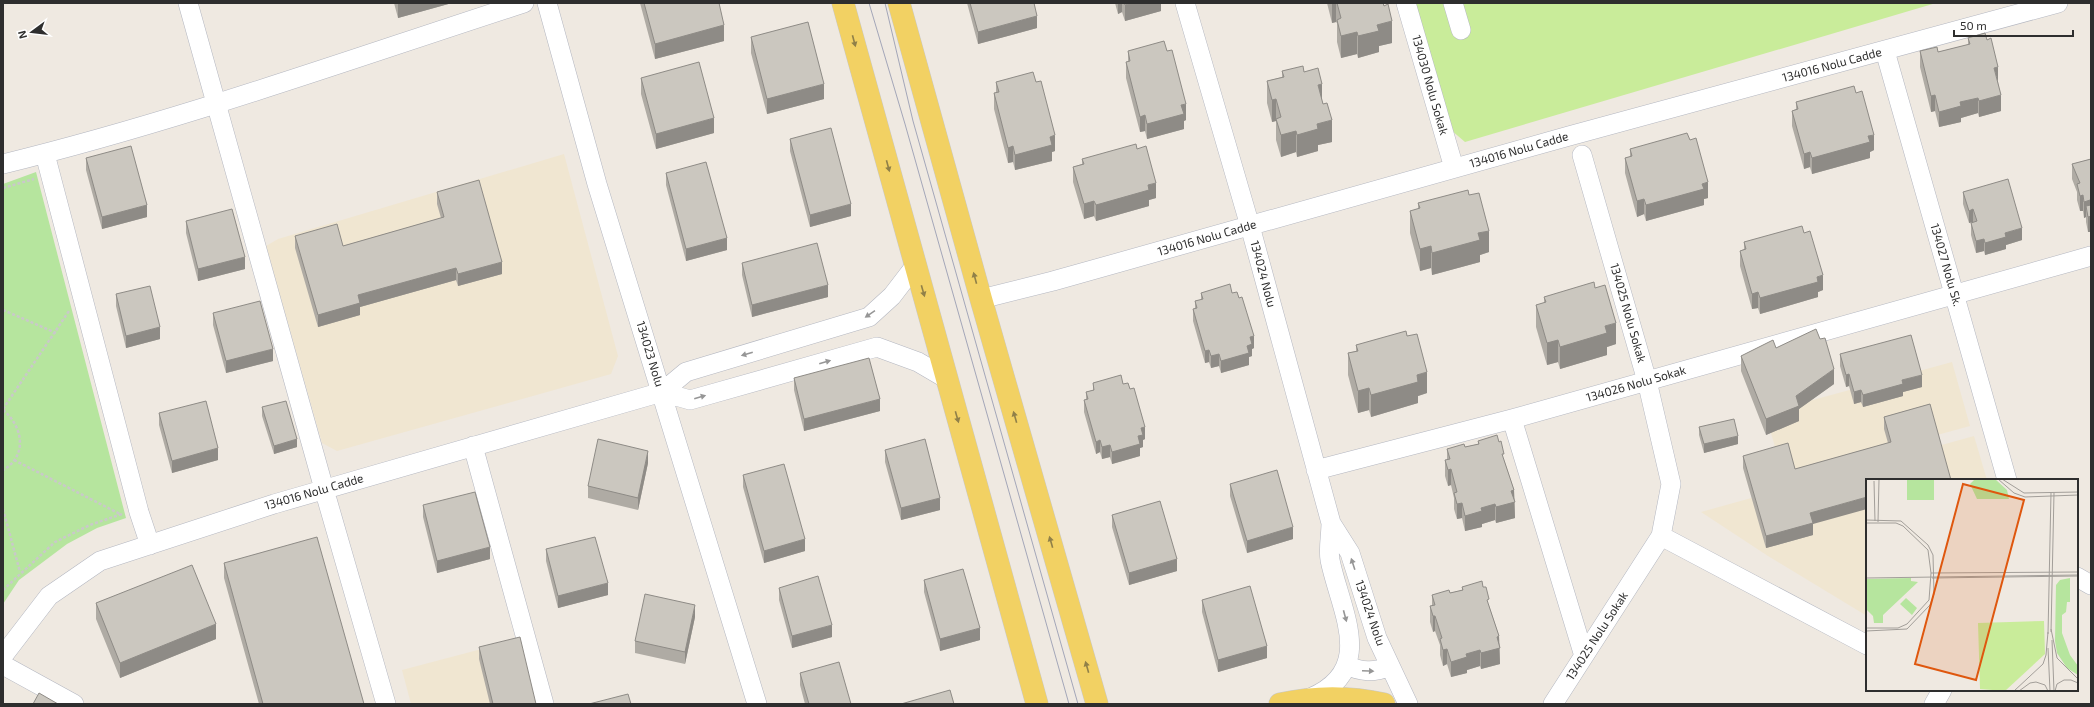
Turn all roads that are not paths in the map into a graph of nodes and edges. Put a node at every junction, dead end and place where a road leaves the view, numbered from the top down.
1 (188, 3) edge
2 (524, 3) edge
3 (547, 3) edge
4 (843, 3) edge
5 (899, 3) edge
6 (1185, 3) edge
7 (1406, 3) edge
8 (1453, 3) edge
9 (2058, 3) edge
10 (1461, 30) dead end
11 (1885, 51) junction
12 (216, 103) junction
13 (45, 154) junction
14 (1582, 155) dead end
15 (3, 164) edge
16 (1454, 168) junction
17 (1250, 226) junction
18 (2091, 256) edge
19 (915, 266) junction
20 (1954, 294) junction
21 (981, 299) junction
22 (947, 379) junction
23 (1647, 381) junction
24 (662, 392) junction
25 (1512, 419) junction
26 (473, 446) junction
27 (1316, 470) junction
28 (2008, 479) edge
29 (324, 489) junction
30 (1331, 523) junction
31 (1661, 536) junction
32 (150, 545) junction
33 (2078, 578) edge
34 (2091, 585) edge
35 (1866, 644) edge
36 (3, 656) edge
37 (1584, 656) junction
38 (3, 665) edge
39 (1346, 665) junction
40 (1390, 666) junction
41 (1941, 691) edge
42 (1310, 698) junction
43 (1101, 700) edge
44 (1035, 701) edge
45 (74, 704) edge
46 (386, 704) edge
47 (544, 704) edge
48 (757, 704) edge
49 (1280, 704) edge
50 (1384, 704) edge
51 (1408, 704) edge
52 (1553, 704) edge
53 (1934, 704) edge

1 - 12 street
2 - 12 street
3 - 24 street, 134023 Nolu
4 -> 19 main road
21 -> 5 main road
6 - 17 street, 134024 Nolu
7 - 16 street, 134030 Nolu Sokak
8 - 10 street
9 - 11 street, 134016 Nolu Cadde
11 - 16 street, 134016 Nolu Cadde
11 - 20 street, 134027 Nolu Sk.
12 - 13 street
12 - 29 street
13 - 15 street
13 - 32 street
14 - 23 street, 134025 Nolu Sokak
16 - 17 street, 134016 Nolu Cadde
17 - 21 street, 134016 Nolu Cadde
17 - 27 street, 134024 Nolu
18 - 20 street, 134026 Nolu Sokak
19 -> 22 main road
19 -> 24 street
20 - 23 street, 134026 Nolu Sokak
20 - 28 street, 134027 Nolu Sk.
43 -> 21 main road
24 -> 22 street
22 -> 44 main road
23 - 25 street, 134026 Nolu Sokak
23 - 31 street, 134025 Nolu Sokak
24 - 26 street, 134016 Nolu Cadde
24 - 48 street, 134023 Nolu
25 - 27 street, 134026 Nolu Sokak
25 - 37 street
26 - 29 street, 134016 Nolu Cadde
26 - 47 street
27 - 30 street, 134024 Nolu
29 - 32 street, 134016 Nolu Cadde
29 - 46 street
30 -> 39 street, 134024 Nolu
40 -> 30 street, 134024 Nolu
31 - 35 street
31 - 37 street, 134025 Nolu Sokak
32 - 36 street, 134016 Nolu Cadde
33 - 34 street
37 - 52 street, 134025 Nolu Sokak
38 - 45 street
39 -> 40 street
39 - 42 street, 134024 Nolu
40 - 51 street, 134024 Nolu
41 - 53 street
42 - 49 main road
42 - 50 main road

